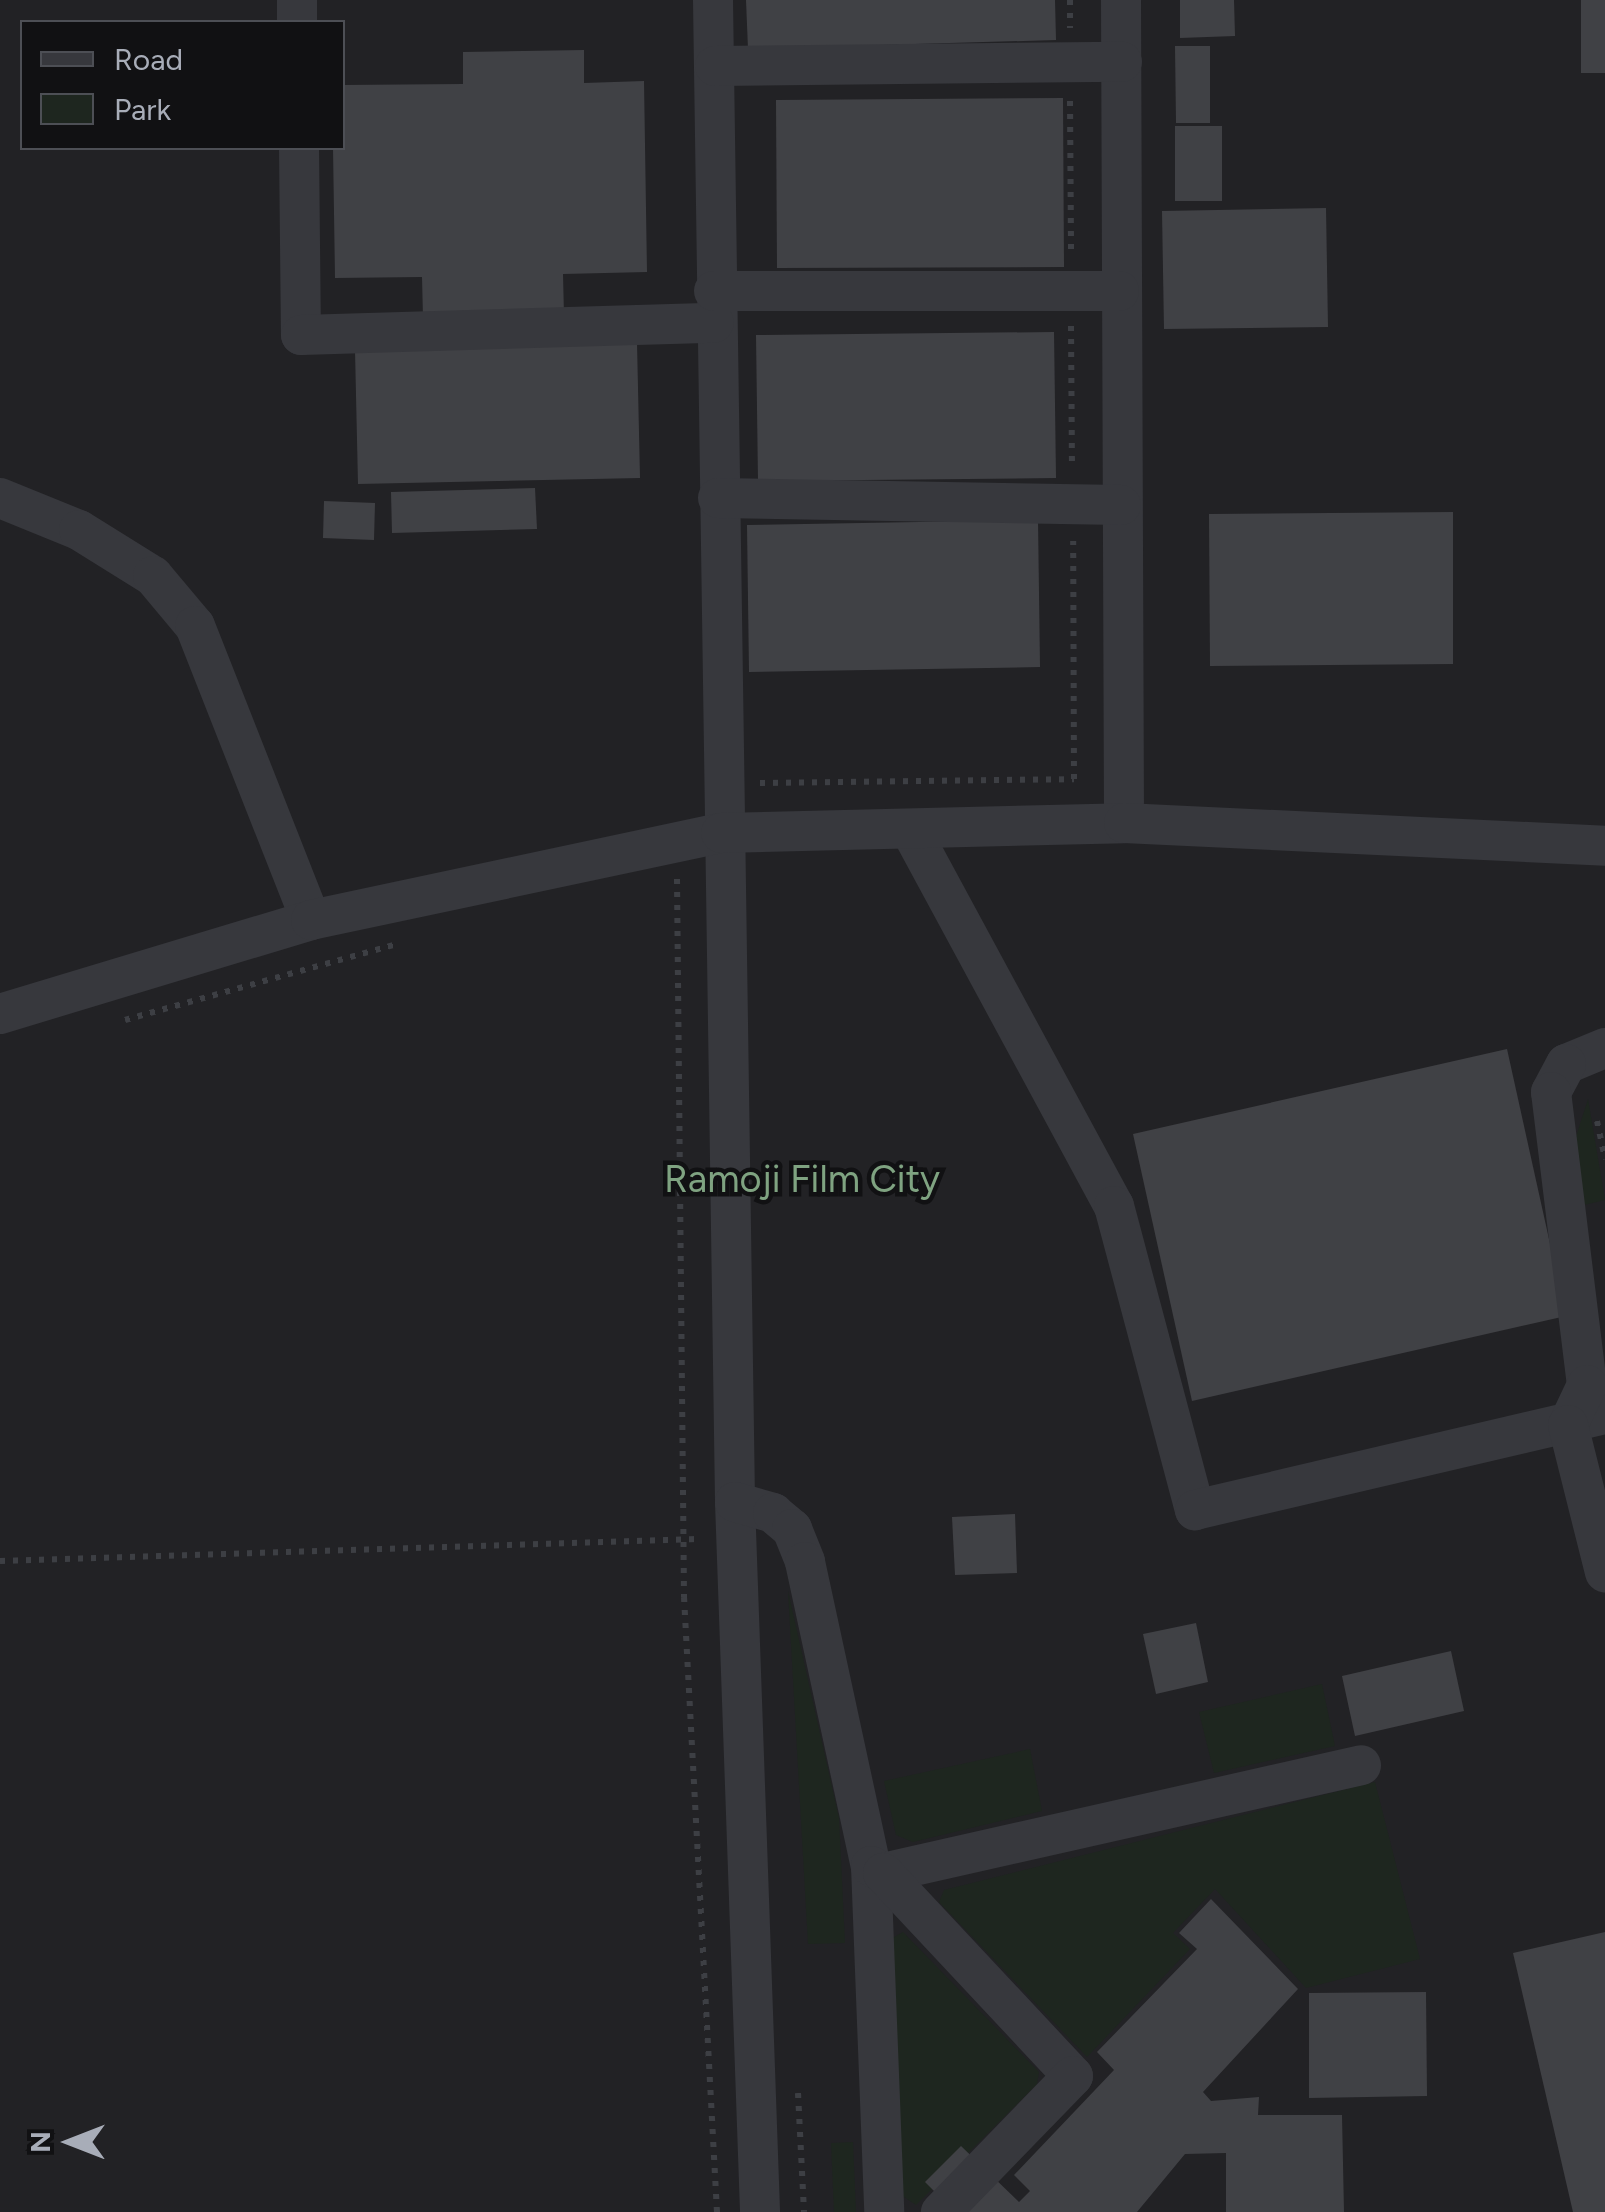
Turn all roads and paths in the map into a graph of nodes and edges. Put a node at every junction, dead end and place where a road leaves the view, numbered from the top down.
1 (713, 0) edge
2 (1121, 0) edge
3 (1122, 62) junction
4 (715, 66) junction
5 (299, 150) edge
6 (1119, 292) junction
7 (714, 307) junction
8 (0, 498) edge
9 (718, 498) junction
10 (1121, 505) junction
11 (1124, 824) junction
12 (910, 829) junction
13 (721, 833) junction
14 (1605, 846) edge
15 (677, 867) dead end
16 (311, 920) junction
17 (414, 940) dead end
18 (0, 1014) edge
19 (113, 1024) dead end
20 (1605, 1048) edge
21 (1595, 1116) dead end
22 (1602, 1131) edge
23 (1605, 1159) edge
24 (1589, 1229) edge
25 (1586, 1419) edge
26 (735, 1520) junction
27 (683, 1539) junction
28 (0, 1561) edge
29 (1605, 1572) edge
30 (1361, 1765) dead end
31 (877, 1869) junction
32 (797, 2076) dead end
33 (717, 2212) edge
34 (760, 2212) edge
35 (804, 2212) edge
36 (884, 2212) edge
37 (942, 2212) edge

1 - 4 lane
2 - 3 lane
3 - 4 lane
3 - 6 lane
4 - 7 lane
5 - 7 lane
6 - 7 lane
6 - 10 lane
7 - 9 lane
8 - 16 lane
9 - 10 lane
9 - 13 lane
10 - 11 lane
11 - 12 lane
11 - 14 lane
12 - 13 lane
12 - 25 lane
13 - 16 lane
13 - 26 lane
15 - 27 path
16 - 18 lane
17 - 19 path
20 - 24 lane
21 - 22 path
22 - 23 path
24 - 25 lane
25 - 29 lane
26 - 27 path
26 - 31 lane
26 - 34 lane
27 - 28 path
27 - 33 path
30 - 31 lane
31 - 36 lane
31 - 37 lane
32 - 35 path

